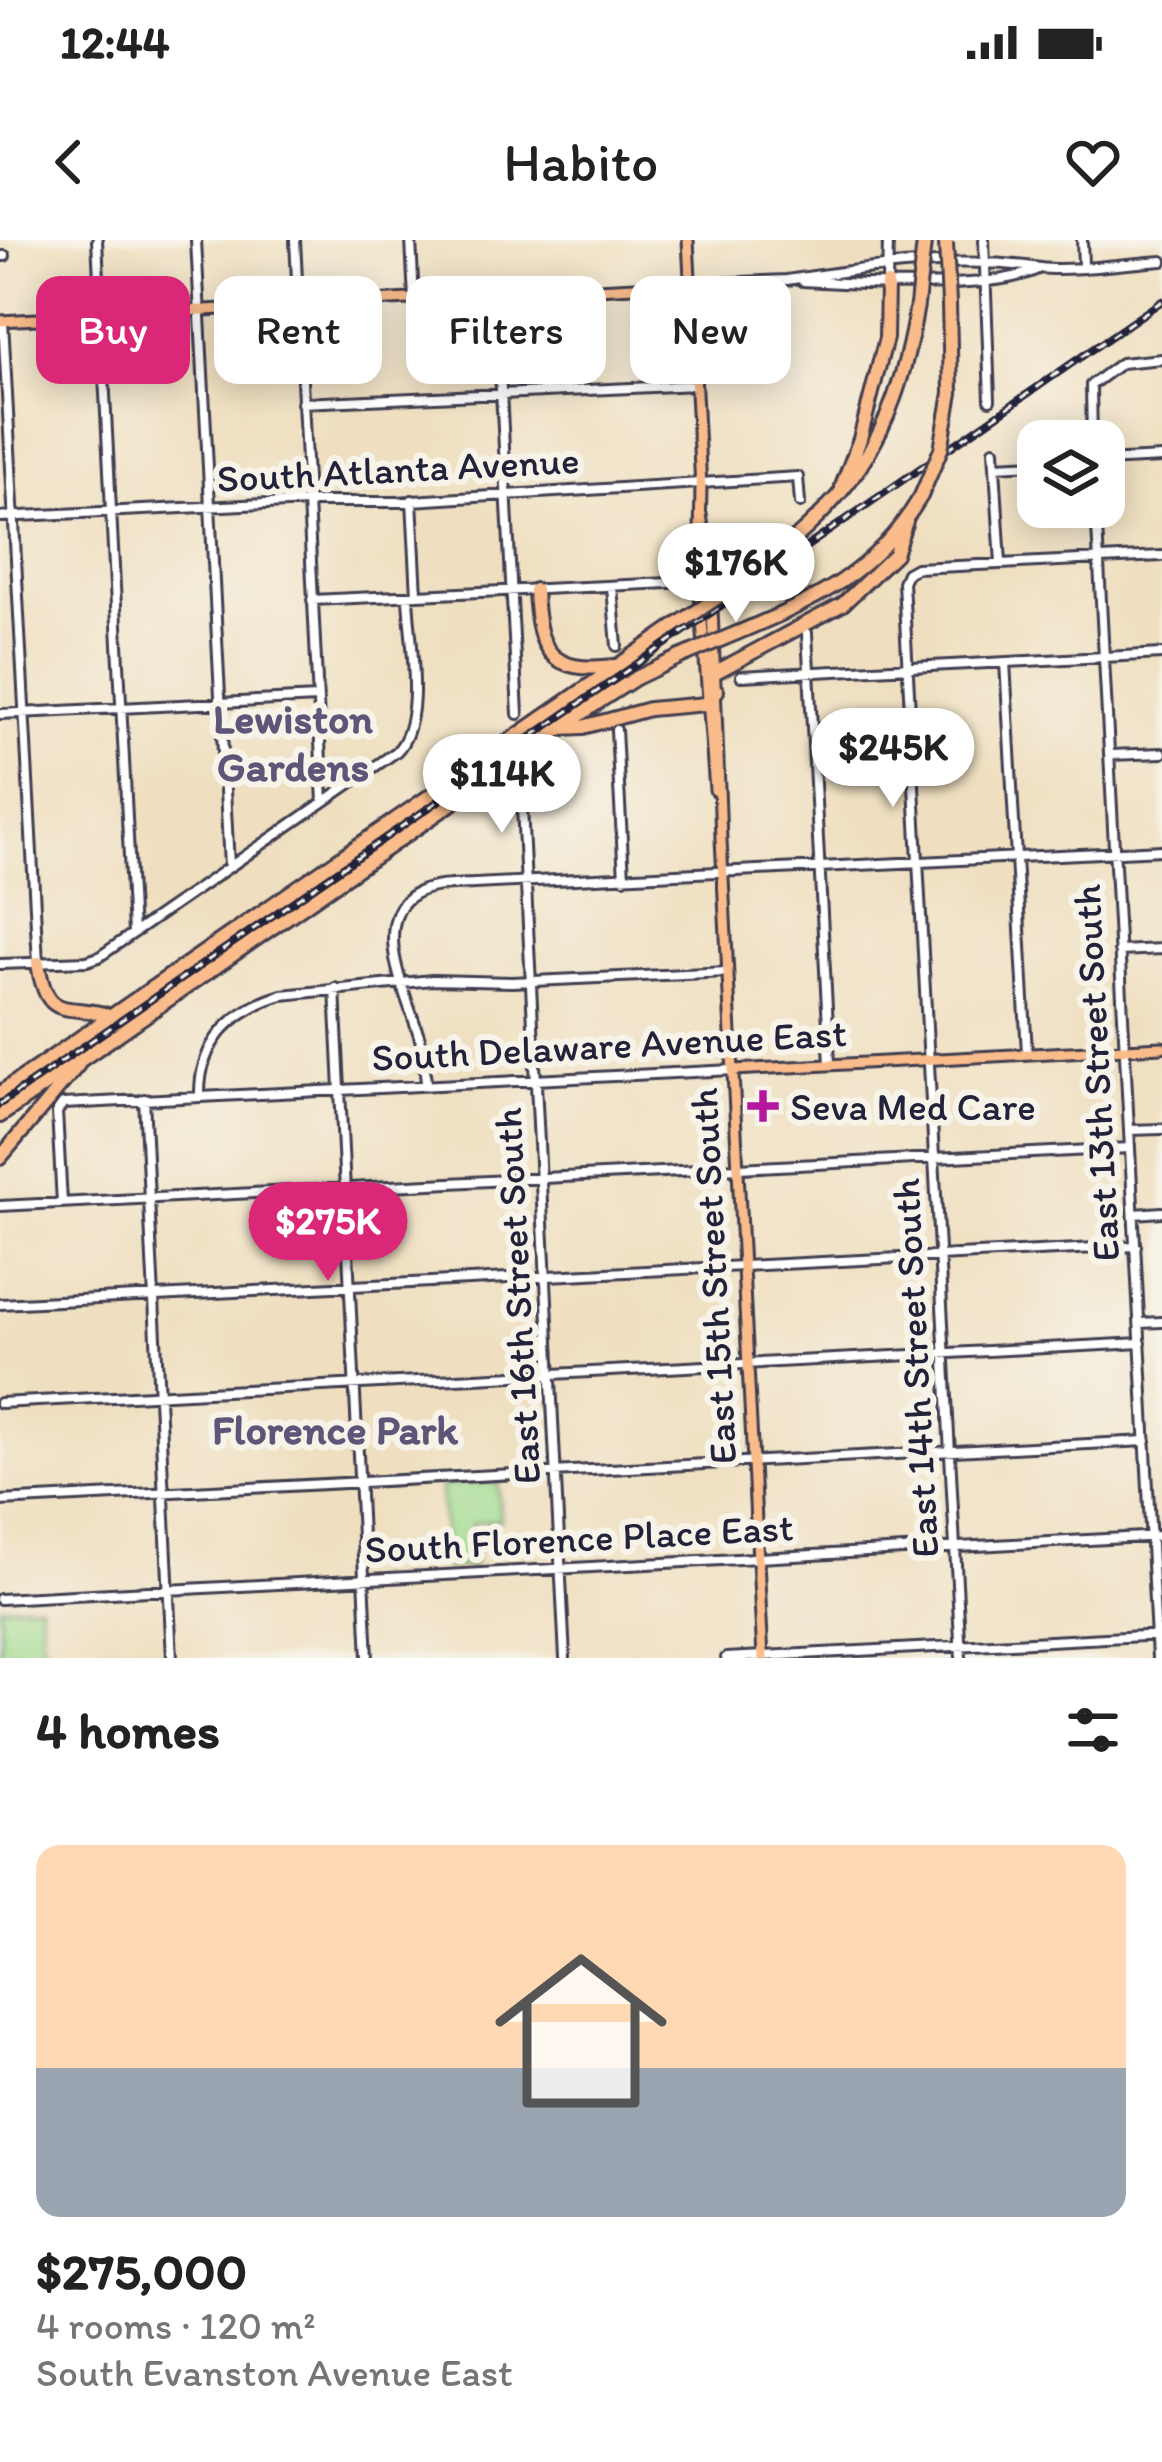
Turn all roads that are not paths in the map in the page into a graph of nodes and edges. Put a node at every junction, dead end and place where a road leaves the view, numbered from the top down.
1 (97, 240) edge
2 (196, 240) edge
3 (295, 240) edge
4 (411, 240) edge
5 (688, 240) edge
6 (888, 240) edge
7 (984, 240) edge
8 (1082, 240) edge
9 (946, 241) edge
10 (924, 242) edge
11 (1162, 261) edge
12 (985, 262) junction
13 (888, 266) junction
14 (1083, 266) junction
15 (1040, 268) junction
16 (98, 276) edge
17 (296, 276) edge
18 (413, 276) edge
19 (690, 276) edge
20 (791, 279) edge
21 (984, 279) junction
22 (791, 280) edge
23 (887, 284) junction
24 (214, 310) edge
25 (200, 311) junction
26 (190, 312) edge
27 (36, 319) edge
28 (2, 321) edge
29 (1162, 359) edge
30 (103, 384) edge
31 (301, 384) edge
32 (500, 384) edge
33 (696, 385) joint
34 (501, 394) junction
35 (990, 400) dead end
36 (302, 403) junction
37 (1091, 420) edge
38 (994, 450) dead end
39 (1162, 458) edge
40 (1125, 460) edge
41 (1017, 465) edge
42 (995, 466) junction
43 (700, 483) junction
44 (505, 494) junction
45 (412, 500) junction
46 (307, 502) junction
47 (836, 502) junction
48 (800, 503) dead end
49 (209, 507) junction
50 (110, 512) junction
51 (701, 514) junction
52 (0, 517) edge
53 (13, 517) junction
54 (906, 521) junction
55 (1097, 528) edge
56 (1162, 556) edge
57 (1098, 559) junction
58 (1001, 564) junction
59 (711, 581) junction
60 (699, 582) junction
61 (612, 587) junction
62 (535, 590) junction
63 (510, 591) junction
64 (412, 596) junction
65 (312, 600) junction
66 (807, 633) dead end
67 (617, 646) dead end
68 (1162, 654) edge
69 (1104, 657) junction
70 (1005, 662) junction
71 (619, 665) junction
72 (908, 667) junction
73 (716, 672) junction
74 (809, 672) junction
75 (741, 676) dead end
76 (717, 691) junction
77 (317, 698) junction
78 (219, 703) junction
79 (706, 704) junction
80 (120, 707) junction
81 (24, 713) junction
82 (0, 714) edge
83 (518, 714) dead end
84 (561, 728) junction
85 (616, 730) dead end
86 (1162, 753) edge
87 (1109, 755) junction
88 (521, 787) dead end
89 (323, 802) junction
90 (720, 819) junction
91 (1162, 850) edge
92 (1114, 853) junction
93 (1016, 858) junction
94 (918, 863) junction
95 (229, 866) junction
96 (819, 868) junction
97 (722, 873) junction
98 (624, 878) junction
99 (526, 884) junction
100 (133, 933) junction
101 (1162, 949) edge
102 (1119, 951) junction
103 (38, 963) junction
104 (0, 964) edge
105 (728, 972) junction
106 (532, 981) junction
107 (400, 983) junction
108 (335, 988) junction
109 (111, 1016) junction
110 (1162, 1047) edge
111 (1125, 1049) junction
112 (1027, 1053) junction
113 (82, 1059) junction
114 (928, 1059) junction
115 (830, 1064) junction
116 (733, 1070) junction
117 (537, 1079) junction
118 (426, 1085) junction
119 (340, 1089) junction
120 (0, 1093) edge
121 (200, 1096) junction
122 (144, 1100) junction
123 (0, 1116) edge
124 (1162, 1129) edge
125 (1130, 1130) junction
126 (1130, 1148) junction
127 (933, 1157) junction
128 (0, 1158) edge
129 (738, 1167) junction
130 (542, 1177) junction
131 (346, 1188) junction
132 (149, 1198) junction
133 (62, 1203) junction
134 (0, 1206) edge
135 (1162, 1212) edge
136 (1134, 1214) junction
137 (1136, 1246) junction
138 (939, 1256) junction
139 (743, 1265) junction
140 (547, 1275) junction
141 (350, 1285) junction
142 (155, 1296) junction
143 (0, 1304) edge
144 (1162, 1322) edge
145 (1140, 1323) junction
146 (1141, 1343) junction
147 (945, 1354) junction
148 (748, 1364) junction
149 (551, 1373) junction
150 (355, 1384) junction
151 (160, 1394) junction
152 (0, 1402) edge
153 (1162, 1433) edge
154 (1146, 1437) junction
155 (950, 1452) junction
156 (753, 1461) junction
157 (555, 1471) junction
158 (359, 1482) junction
159 (163, 1492) junction
160 (0, 1501) edge
161 (1162, 1536) edge
162 (1150, 1537) junction
163 (955, 1547) junction
164 (758, 1558) junction
165 (560, 1569) junction
166 (364, 1580) junction
167 (168, 1590) junction
168 (0, 1599) edge
169 (1159, 1635) edge
170 (960, 1646) junction
171 (763, 1657) edge
172 (172, 1658) edge
173 (368, 1658) edge
174 (565, 1658) edge
175 (726, 1658) edge
176 (961, 1658) edge
177 (1157, 1658) edge

1 - 16 street
2 - 25 street
3 - 17 street
4 - 18 street
5 - 19 main road, East 15th Street South
6 - 13 street
7 - 12 street
8 - 14 street
9 - 54 highway, bridge
10 - 47 highway, bridge
11 - 14 street
12 - 13 street
12 - 15 street
12 - 21 street
13 - 20 street
13 - 23 street
14 - 15 street
15 - 21 street
21 - 23 street
21 - 35 street
22 - 23 street
23 - 47 highway
24 - 25 main road
25 - 26 main road
25 - 49 street
27 - 28 main road
28 - 53 street
29 - 37 street
30 - 50 street
31 - 36 street
32 - 34 street
33 - 34 street
33 - 43 main road, East 15th Street South
34 - 36 street
34 - 44 street
36 - 46 street
38 - 42 street
39 - 40 street
41 - 42 street
42 - 58 street
43 - 44 street, South Atlanta Avenue
43 - 48 street, South Atlanta Avenue
43 - 51 main road, East 15th Street South
44 - 45 street, South Atlanta Avenue
44 - 63 street
45 - 46 street, South Atlanta Avenue
45 - 64 street
46 - 49 street, South Atlanta Avenue
46 - 65 street
47 - 71 highway, bridge
49 - 50 street, South Atlanta Avenue
49 - 78 street
50 - 53 street, South Atlanta Avenue
50 - 80 street
51 - 59 main road, East 15th Street South
51 - 60 main road, East 15th Street South
52 - 53 street, South Atlanta Avenue
53 - 81 street
54 - 73 highway
54 - 84 highway, bridge
55 - 57 street, East 13th Street South
56 - 57 street
57 - 58 street
57 - 69 street, East 13th Street South
58 - 72 street, East 14th Street South
59 - 60 street
59 - 73 main road, East 15th Street South
60 - 61 street
60 - 79 main road, East 15th Street South
61 - 62 street
61 - 67 street
62 - 63 street
62 - 71 highway
63 - 64 street
63 - 83 street
64 - 65 street
64 - 89 street
65 - 77 street
66 - 74 street
68 - 69 street
69 - 70 street
69 - 87 street, East 13th Street South
70 - 72 street
70 - 93 street
71 - 109 highway
72 - 74 street
72 - 94 street, East 14th Street South
73 - 76 main road, East 15th Street South
74 - 75 street
74 - 96 street
76 - 79 highway
76 - 90 main road, East 15th Street South
77 - 78 street
77 - 89 street
78 - 80 street
78 - 95 street
79 - 84 highway
79 - 90 main road, East 15th Street South
80 - 81 street
80 - 100 street
81 - 82 street
81 - 103 street
84 - 113 highway
85 - 98 street
86 - 87 street
87 - 92 street, East 13th Street South
88 - 99 street, East 16th Street South
89 - 95 street
90 - 97 main road, East 15th Street South
91 - 92 street
92 - 93 street
92 - 102 street, East 13th Street South
93 - 94 street
93 - 112 street
94 - 96 street
94 - 114 street, East 14th Street South
95 - 100 street
96 - 97 street
96 - 115 street
97 - 98 street
97 - 105 main road, East 15th Street South
98 - 99 street
99 - 106 street, East 16th Street South
99 - 107 street
100 - 103 street
101 - 102 street
102 - 111 street, East 13th Street South
103 - 104 street
103 - 109 highway
105 - 106 street
105 - 116 main road, East 15th Street South
106 - 107 street
106 - 117 street, East 16th Street South
107 - 108 street
107 - 118 street
108 - 119 street
108 - 121 street
109 - 120 highway
110 - 111 main road, South Delaware Avenue East
111 - 112 main road, South Delaware Avenue East
111 - 125 street, East 13th Street South
112 - 114 main road, South Delaware Avenue East
113 - 123 highway
113 - 128 highway
114 - 115 main road, South Delaware Avenue East
114 - 127 street, East 14th Street South
115 - 116 main road, South Delaware Avenue East
116 - 117 street, South Delaware Avenue East
116 - 129 main road, East 15th Street South
117 - 118 street, South Delaware Avenue East
117 - 130 street, East 16th Street South
118 - 119 street, South Delaware Avenue East
119 - 121 street, South Delaware Avenue East
119 - 131 street
121 - 122 street, South Delaware Avenue East
122 - 132 street
122 - 133 street, South Delaware Avenue East
124 - 125 street
125 - 126 street, East 13th Street South
126 - 127 street
126 - 136 street, East 13th Street South
127 - 129 street
127 - 138 street, East 14th Street South
129 - 130 street
129 - 139 main road, East 15th Street South
130 - 131 street
130 - 140 street, East 16th Street South
131 - 132 street
131 - 141 street
132 - 133 street
132 - 142 street
133 - 134 street
135 - 136 street
136 - 137 street, East 13th Street South
137 - 138 street
137 - 145 street, East 13th Street South
138 - 139 street
138 - 147 street, East 14th Street South
139 - 140 street
139 - 148 main road, East 15th Street South
140 - 141 street
140 - 149 street, East 16th Street South
141 - 142 street
141 - 150 street
142 - 143 street
142 - 151 street
144 - 145 street
145 - 146 street, East 13th Street South
146 - 147 street
146 - 154 street, East 13th Street South
147 - 148 street
147 - 155 street, East 14th Street South
148 - 149 street
148 - 156 main road, East 15th Street South
149 - 150 street
149 - 157 street, East 16th Street South
150 - 151 street
150 - 158 street
151 - 152 street
151 - 159 street
153 - 154 street
154 - 155 street
154 - 162 street, East 13th Street South
155 - 156 street
155 - 163 street, East 14th Street South
156 - 157 street
156 - 164 main road, East 15th Street South
157 - 158 street
157 - 165 street, East 16th Street South
158 - 159 street
158 - 166 street
159 - 160 street
159 - 167 street
161 - 162 street, South Florence Place East
162 - 163 street, South Florence Place East
162 - 169 street, East 13th Street South
163 - 164 street, South Florence Place East
163 - 170 street, East 14th Street South
164 - 165 street, South Florence Place East
164 - 171 main road, East 15th Street South
165 - 166 street, South Florence Place East
165 - 174 street, East 16th Street South
166 - 167 street, South Florence Place East
166 - 173 street
167 - 168 street, South Florence Place East
167 - 172 street
169 - 170 street
169 - 177 street, East 13th Street South
170 - 171 street
170 - 176 street, East 14th Street South
171 - 175 street

